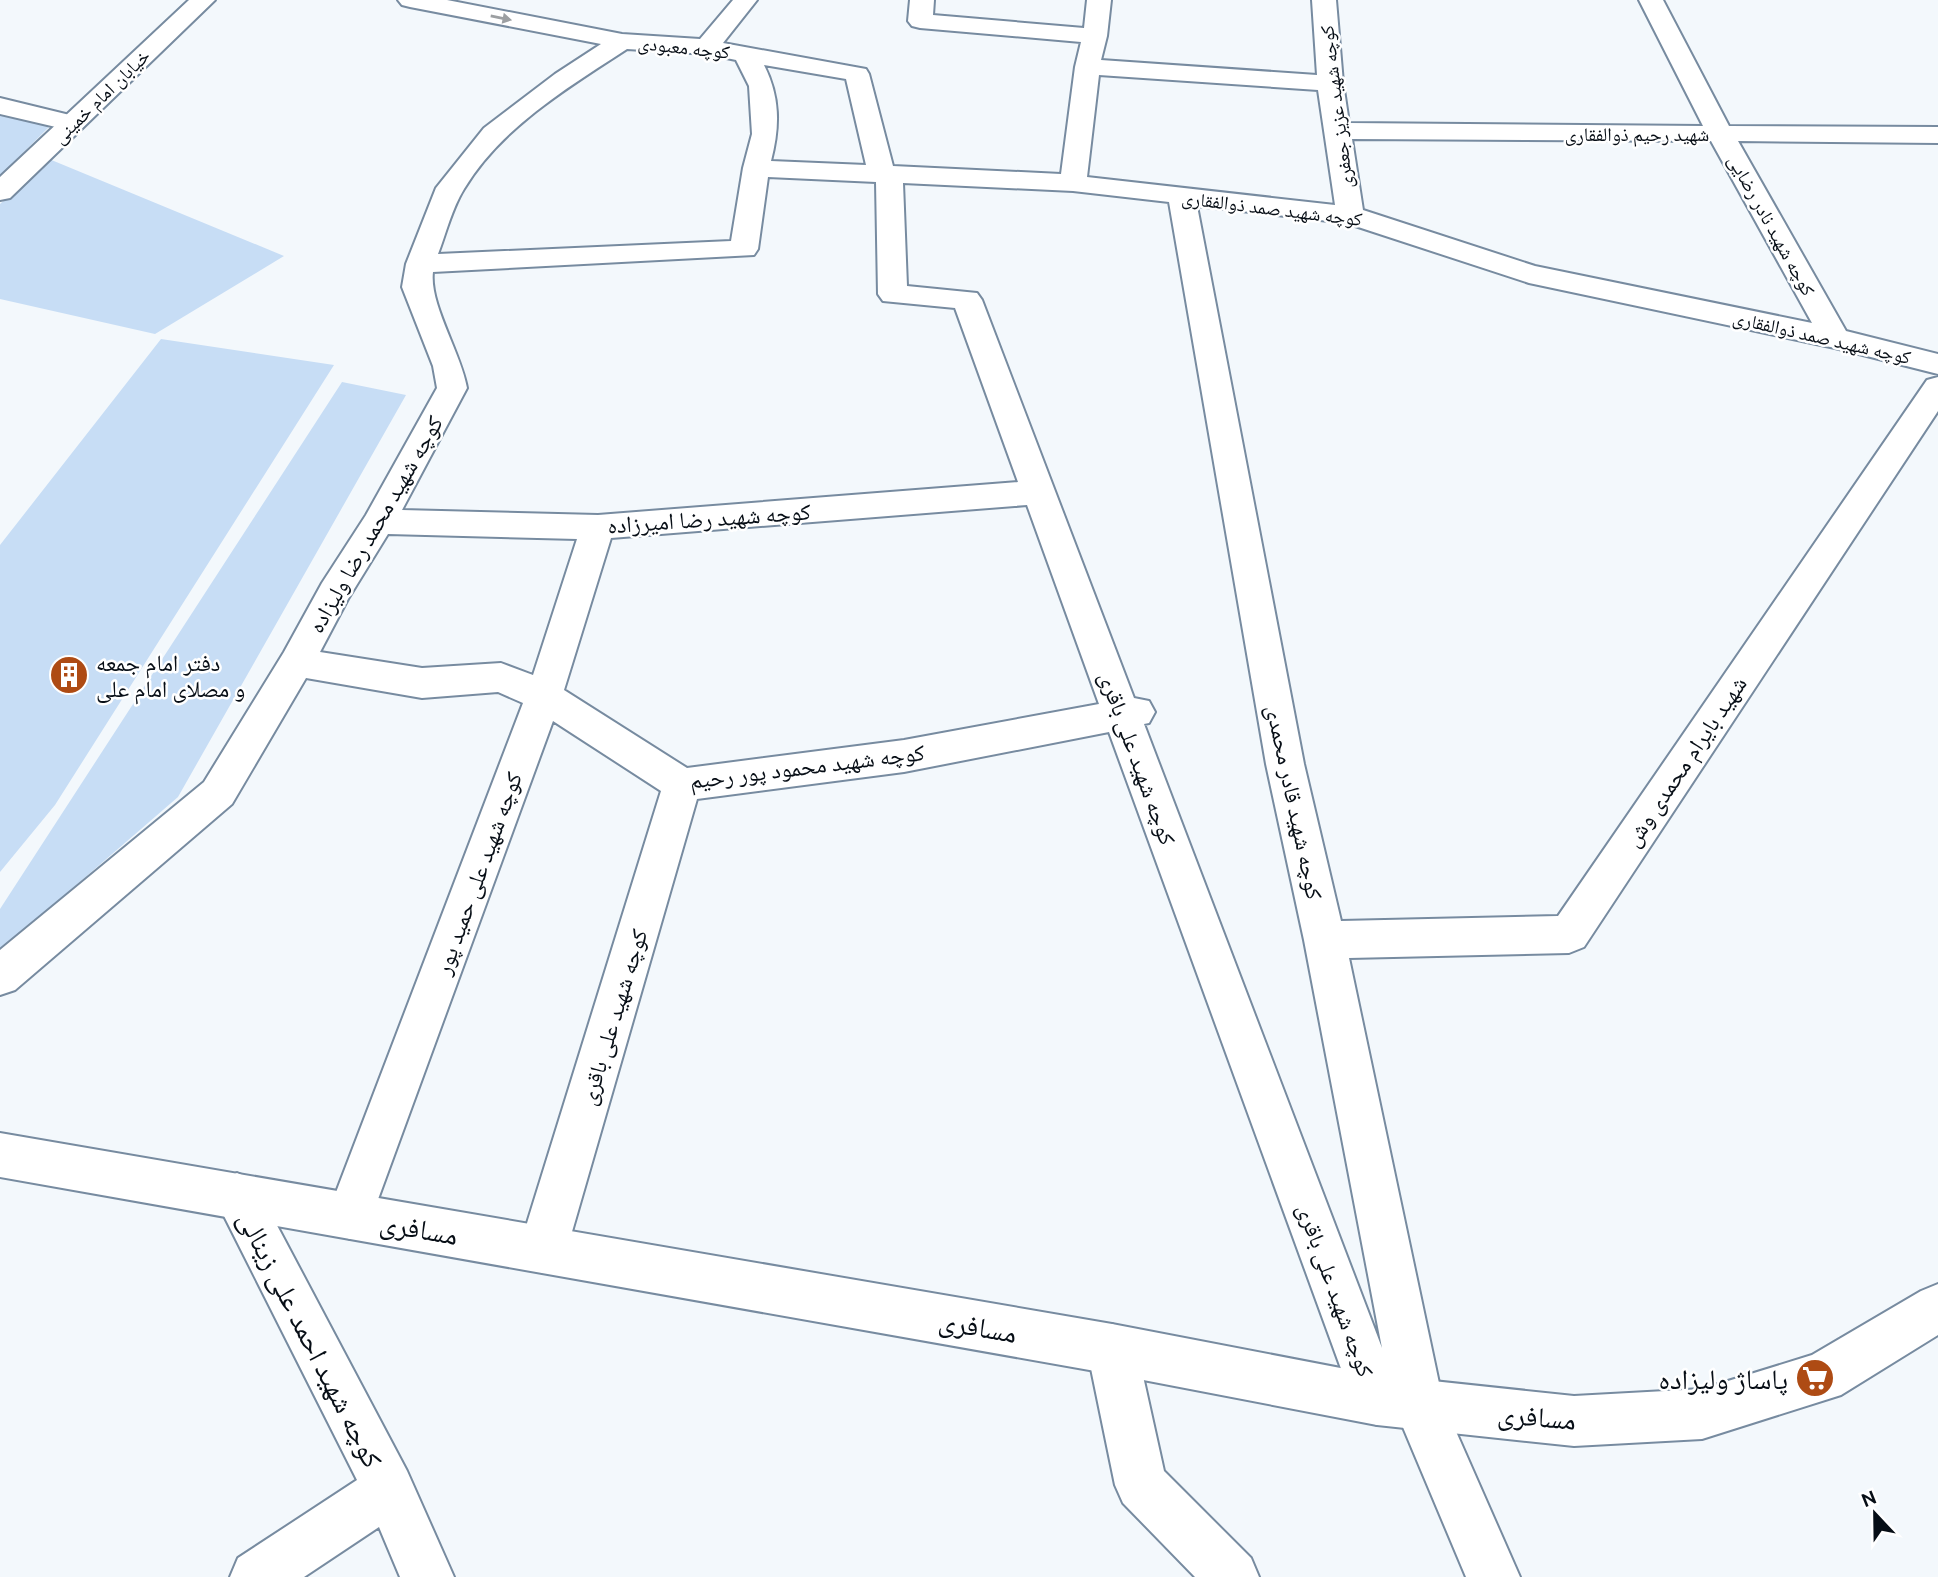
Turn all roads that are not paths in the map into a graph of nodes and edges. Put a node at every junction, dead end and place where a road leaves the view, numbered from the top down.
1 (202, 0) edge
2 (410, 0) edge
3 (745, 0) edge
4 (1099, 0) edge
5 (1324, 0) edge
6 (1651, 0) edge
7 (921, 11) edge
8 (1095, 36) junction
9 (621, 41) junction
10 (707, 47) junction
11 (746, 54) junction
12 (1087, 67) junction
13 (1330, 83) junction
14 (0, 106) edge
15 (73, 123) junction
16 (1337, 131) junction
17 (1721, 135) junction
18 (1938, 135) edge
19 (756, 167) junction
20 (885, 174) junction
21 (1073, 183) junction
22 (0, 192) edge
23 (1182, 197) junction
24 (1350, 215) junction
25 (420, 264) junction
26 (1835, 338) junction
27 (1938, 364) edge
28 (1938, 387) edge
29 (1039, 492) junction
30 (379, 522) junction
31 (598, 527) junction
32 (297, 662) junction
33 (544, 696) junction
34 (1129, 713) junction
35 (682, 785) junction
36 (1325, 940) junction
37 (0, 976) edge
38 (0, 1155) edge
39 (237, 1196) junction
40 (350, 1216) junction
41 (543, 1249) junction
42 (1938, 1308) edge
43 (1112, 1349) junction
44 (1398, 1402) junction
45 (390, 1489) junction
46 (257, 1577) edge
47 (427, 1577) edge
48 (1231, 1577) edge
49 (1493, 1577) edge

1 - 15 street, خیابان امام خمینی
2 -> 9 street, کوچه معبودی
3 - 10 street
4 - 8 street
5 - 13 street, کوچه شهید عزیز جعفری
6 - 17 street, کوچه شهید نادر رضایی
7 - 8 street
8 - 12 street
9 - 10 street, کوچه معبودی
9 - 25 street, کوچه شهید محمد رضا ولیزاده
10 - 11 street, کوچه معبودی
11 - 19 street
11 - 20 street, کوچه معبودی
12 - 13 street
12 - 21 street
13 - 16 street, کوچه شهید عزیز جعفری
14 - 15 street
15 - 22 street, خیابان امام خمینی
16 - 17 street, شهید رحیم ذوالفقاری
16 - 24 street, کوچه شهید عزیز جعفری
17 - 18 street, شهید رحیم ذوالفقاری
17 - 26 street, کوچه شهید نادر رضایی
19 - 20 street, کوچه شهید صمد ذوالفقاری
19 - 25 street
20 - 21 street, کوچه شهید صمد ذوالفقاری
20 - 29 street, کوچه شهید علی باقری
21 - 23 street, کوچه شهید صمد ذوالفقاری
23 - 24 street, کوچه شهید صمد ذوالفقاری
23 - 36 street, کوچه شهید قادر محمدی
24 - 26 street, کوچه شهید صمد ذوالفقاری
25 - 30 street, کوچه شهید محمد رضا ولیزاده
26 - 27 street, کوچه شهید صمد ذوالفقاری
28 - 36 street, شهید بایرام محمدی وش
29 - 31 street, کوچه شهید رضا امیرزاده
29 - 34 street, کوچه شهید علی باقری
30 - 31 street, کوچه شهید رضا امیرزاده
30 - 32 street, کوچه شهید محمد رضا ولیزاده
31 - 33 street, کوچه شهید علی حمید پور
32 - 33 street, کوچه شهید محمود پور رحیم
32 - 37 street, کوچه شهید محمد رضا ولیزاده
33 - 35 street, کوچه شهید محمود پور رحیم
33 - 40 street, کوچه شهید علی حمید پور
34 - 35 street, کوچه شهید محمود پور رحیم
34 - 44 street, کوچه شهید علی باقری
35 - 41 street, کوچه شهید علی باقری
36 - 44 street, کوچه شهید قادر محمدی
38 - 39 street, مسافری
39 - 40 street, مسافری
39 - 45 street, کوچه شهید احمد علی زینالی
40 - 41 street, مسافری
41 - 43 street, مسافری
42 - 44 street, مسافری
43 - 44 street, مسافری
43 - 48 street
44 - 49 street
45 - 46 street, کوچه شهید احمد علی زینالی
45 - 47 street

